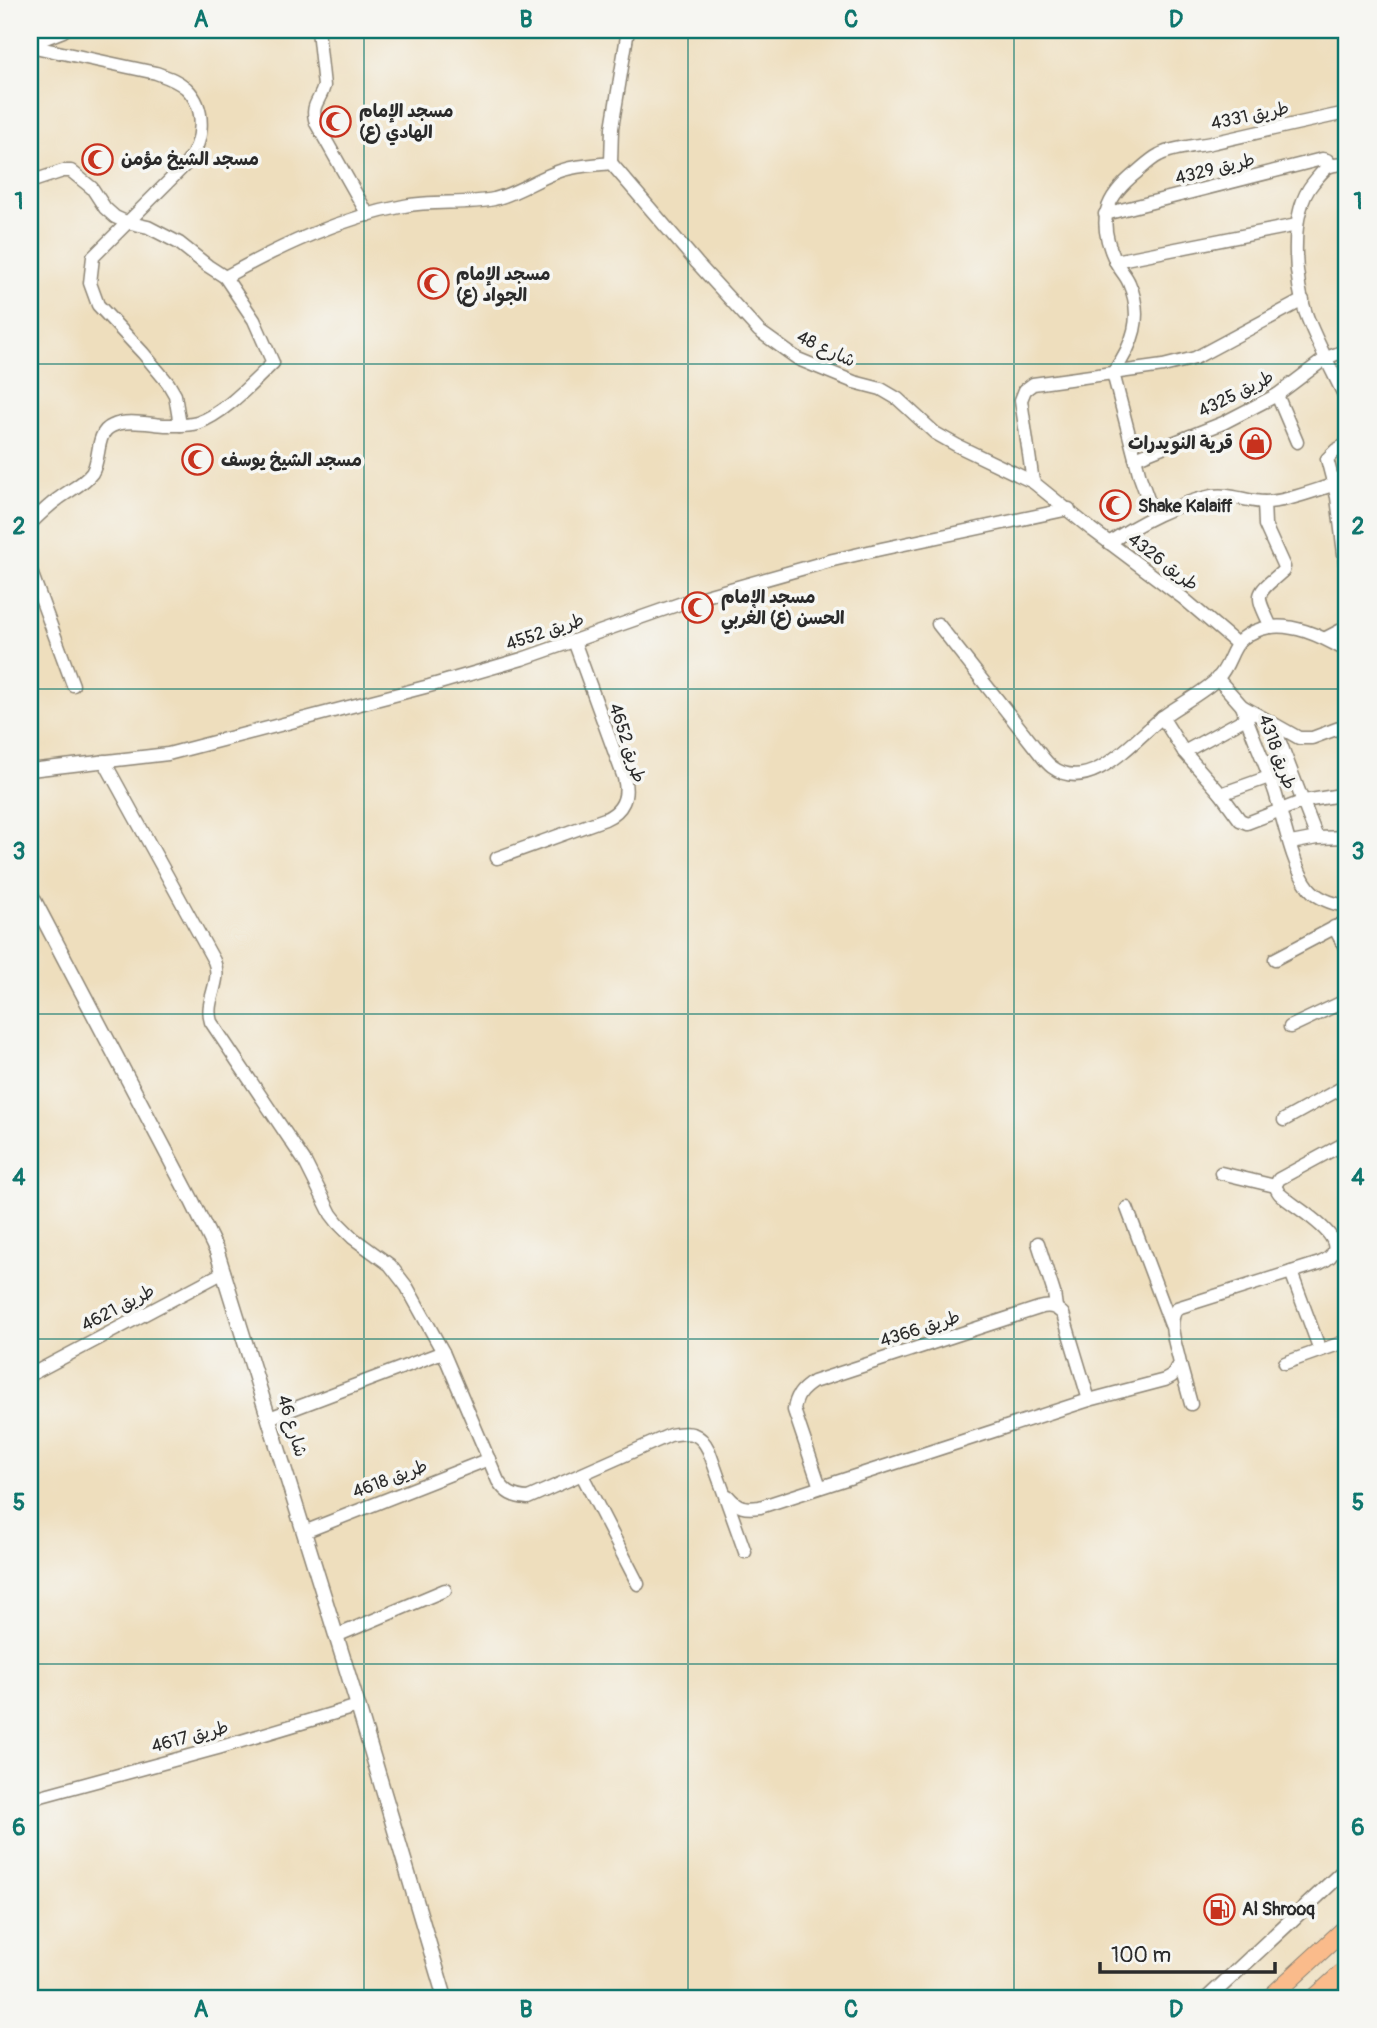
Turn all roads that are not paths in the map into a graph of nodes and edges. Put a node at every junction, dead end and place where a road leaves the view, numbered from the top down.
1 (64, 30) edge
2 (318, 30) edge
3 (628, 30) edge
4 (30, 45) edge
5 (1347, 113) edge
6 (611, 163) junction
7 (1339, 165) edge
8 (30, 182) edge
9 (1105, 214) junction
10 (368, 215) junction
11 (126, 222) junction
12 (1297, 225) junction
13 (1115, 261) junction
14 (225, 277) junction
15 (1303, 300) junction
16 (1347, 350) edge
17 (1326, 358) junction
18 (1113, 373) junction
19 (1277, 395) junction
20 (1347, 401) edge
21 (180, 425) junction
22 (1297, 442) dead end
23 (1347, 444) edge
24 (1135, 458) junction
25 (1033, 482) junction
26 (1339, 493) edge
27 (1264, 502) junction
28 (1069, 509) junction
29 (1154, 516) junction
30 (30, 524) edge
31 (1109, 543) junction
32 (30, 569) edge
33 (1347, 578) edge
34 (938, 624) dead end
35 (1271, 627) junction
36 (1347, 627) edge
37 (1325, 638) junction
38 (574, 641) junction
39 (1236, 643) junction
40 (1347, 651) edge
41 (1217, 678) junction
42 (73, 685) dead end
43 (1244, 712) junction
44 (1162, 717) junction
45 (1273, 724) junction
46 (1347, 725) edge
47 (1184, 752) junction
48 (104, 761) junction
49 (30, 770) edge
50 (1269, 777) junction
51 (1221, 794) junction
52 (1347, 794) edge
53 (1304, 801) junction
54 (1280, 809) junction
55 (1347, 837) edge
56 (1317, 838) junction
57 (1291, 843) junction
58 (497, 858) dead end
59 (30, 893) edge
60 (1347, 906) edge
61 (1347, 921) edge
62 (1334, 927) junction
63 (1347, 951) edge
64 (1275, 959) dead end
65 (1347, 1000) edge
66 (1290, 1027) dead end
67 (1347, 1085) edge
68 (1284, 1120) dead end
69 (1347, 1142) edge
70 (1222, 1173) dead end
71 (1275, 1186) junction
72 (1128, 1208) dead end
73 (1038, 1243) dead end
74 (1347, 1248) edge
75 (1334, 1252) junction
76 (224, 1272) junction
77 (1291, 1272) junction
78 (1056, 1307) junction
79 (1171, 1325) junction
80 (1347, 1340) edge
81 (1320, 1350) junction
82 (443, 1352) junction
83 (1285, 1363) dead end
84 (1180, 1364) junction
85 (30, 1375) edge
86 (1089, 1400) junction
87 (1191, 1404) dead end
88 (269, 1418) junction
89 (489, 1459) junction
90 (582, 1475) junction
91 (820, 1487) junction
92 (725, 1493) junction
93 (304, 1532) junction
94 (745, 1552) dead end
95 (638, 1584) dead end
96 (445, 1590) dead end
97 (336, 1636) junction
98 (358, 1706) junction
99 (30, 1798) edge
100 (1347, 1868) edge
101 (1347, 1916) edge
102 (1347, 1927) edge
103 (1323, 1948) junction
104 (1347, 1969) edge
105 (445, 1998) edge
106 (1209, 1998) edge
107 (1270, 1998) edge
108 (1315, 1998) edge

1 - 4 street
2 - 10 street
3 - 6 street
4 - 11 street
5 - 9 street, طريق 4331
6 - 10 street
6 - 25 street, شارع 48
7 - 9 street, طريق 4329
7 - 12 street
8 - 11 street
9 - 13 street
10 - 14 street
11 - 14 street
11 - 21 street
12 - 13 street
12 - 15 street
13 - 18 street
14 - 21 street
15 - 17 street
15 - 18 street
16 - 17 street, طريق 4325
17 - 19 street, طريق 4325
17 - 20 street
18 - 24 street
18 - 25 street
19 - 22 street
19 - 24 street, طريق 4325
21 - 30 street
23 - 26 street
24 - 29 street
25 - 28 street, شارع 48
26 - 27 street
26 - 33 street
27 - 29 street
27 - 35 street
28 - 31 street, طريق 4326
28 - 38 street, طريق 4552
29 - 31 street
31 - 39 street, طريق 4326
32 - 42 street
34 - 44 street
35 - 37 street
35 - 39 street
36 - 37 street
37 - 40 street
38 - 48 street, طريق 4552
38 - 58 street, طريق 4652
39 - 41 street
41 - 43 street
41 - 44 street
43 - 45 street
43 - 47 street
43 - 50 street, طريق 4318
44 - 47 street
45 - 46 street
45 - 53 street, طريق 4318
47 - 51 street
48 - 49 street, طريق 4552
48 - 82 street
50 - 51 street
50 - 54 street, طريق 4318
51 - 54 street, طريق 4318
52 - 53 street, طريق 4318
53 - 54 street, طريق 4318
53 - 56 street, طريق 4318
54 - 57 street, طريق 4318
55 - 56 street
56 - 57 street
57 - 60 street, طريق 4318
59 - 76 street, شارع 46
61 - 62 street
62 - 63 street
62 - 64 street
65 - 66 street
67 - 68 street
69 - 71 street
70 - 71 street
71 - 75 street
72 - 79 street
73 - 78 street
74 - 75 street
75 - 77 street
76 - 85 street, طريق 4621
76 - 88 street, شارع 46
77 - 79 street
77 - 81 street
78 - 86 street
78 - 91 street, طريق 4366
79 - 84 street
80 - 81 street
81 - 83 street
82 - 88 street
82 - 89 street
84 - 86 street
84 - 87 street
86 - 91 street
88 - 93 street, شارع 46
89 - 90 street
89 - 93 street, طريق 4618
90 - 92 street
90 - 95 street
91 - 92 street
92 - 94 street
93 - 97 street, شارع 46
96 - 97 street
97 - 98 street, شارع 46
98 - 99 street, طريق 4617
98 - 105 street, شارع 46
100 - 106 street
101 - 103 main road
102 - 103 main road
103 - 107 main road
104 - 108 main road

